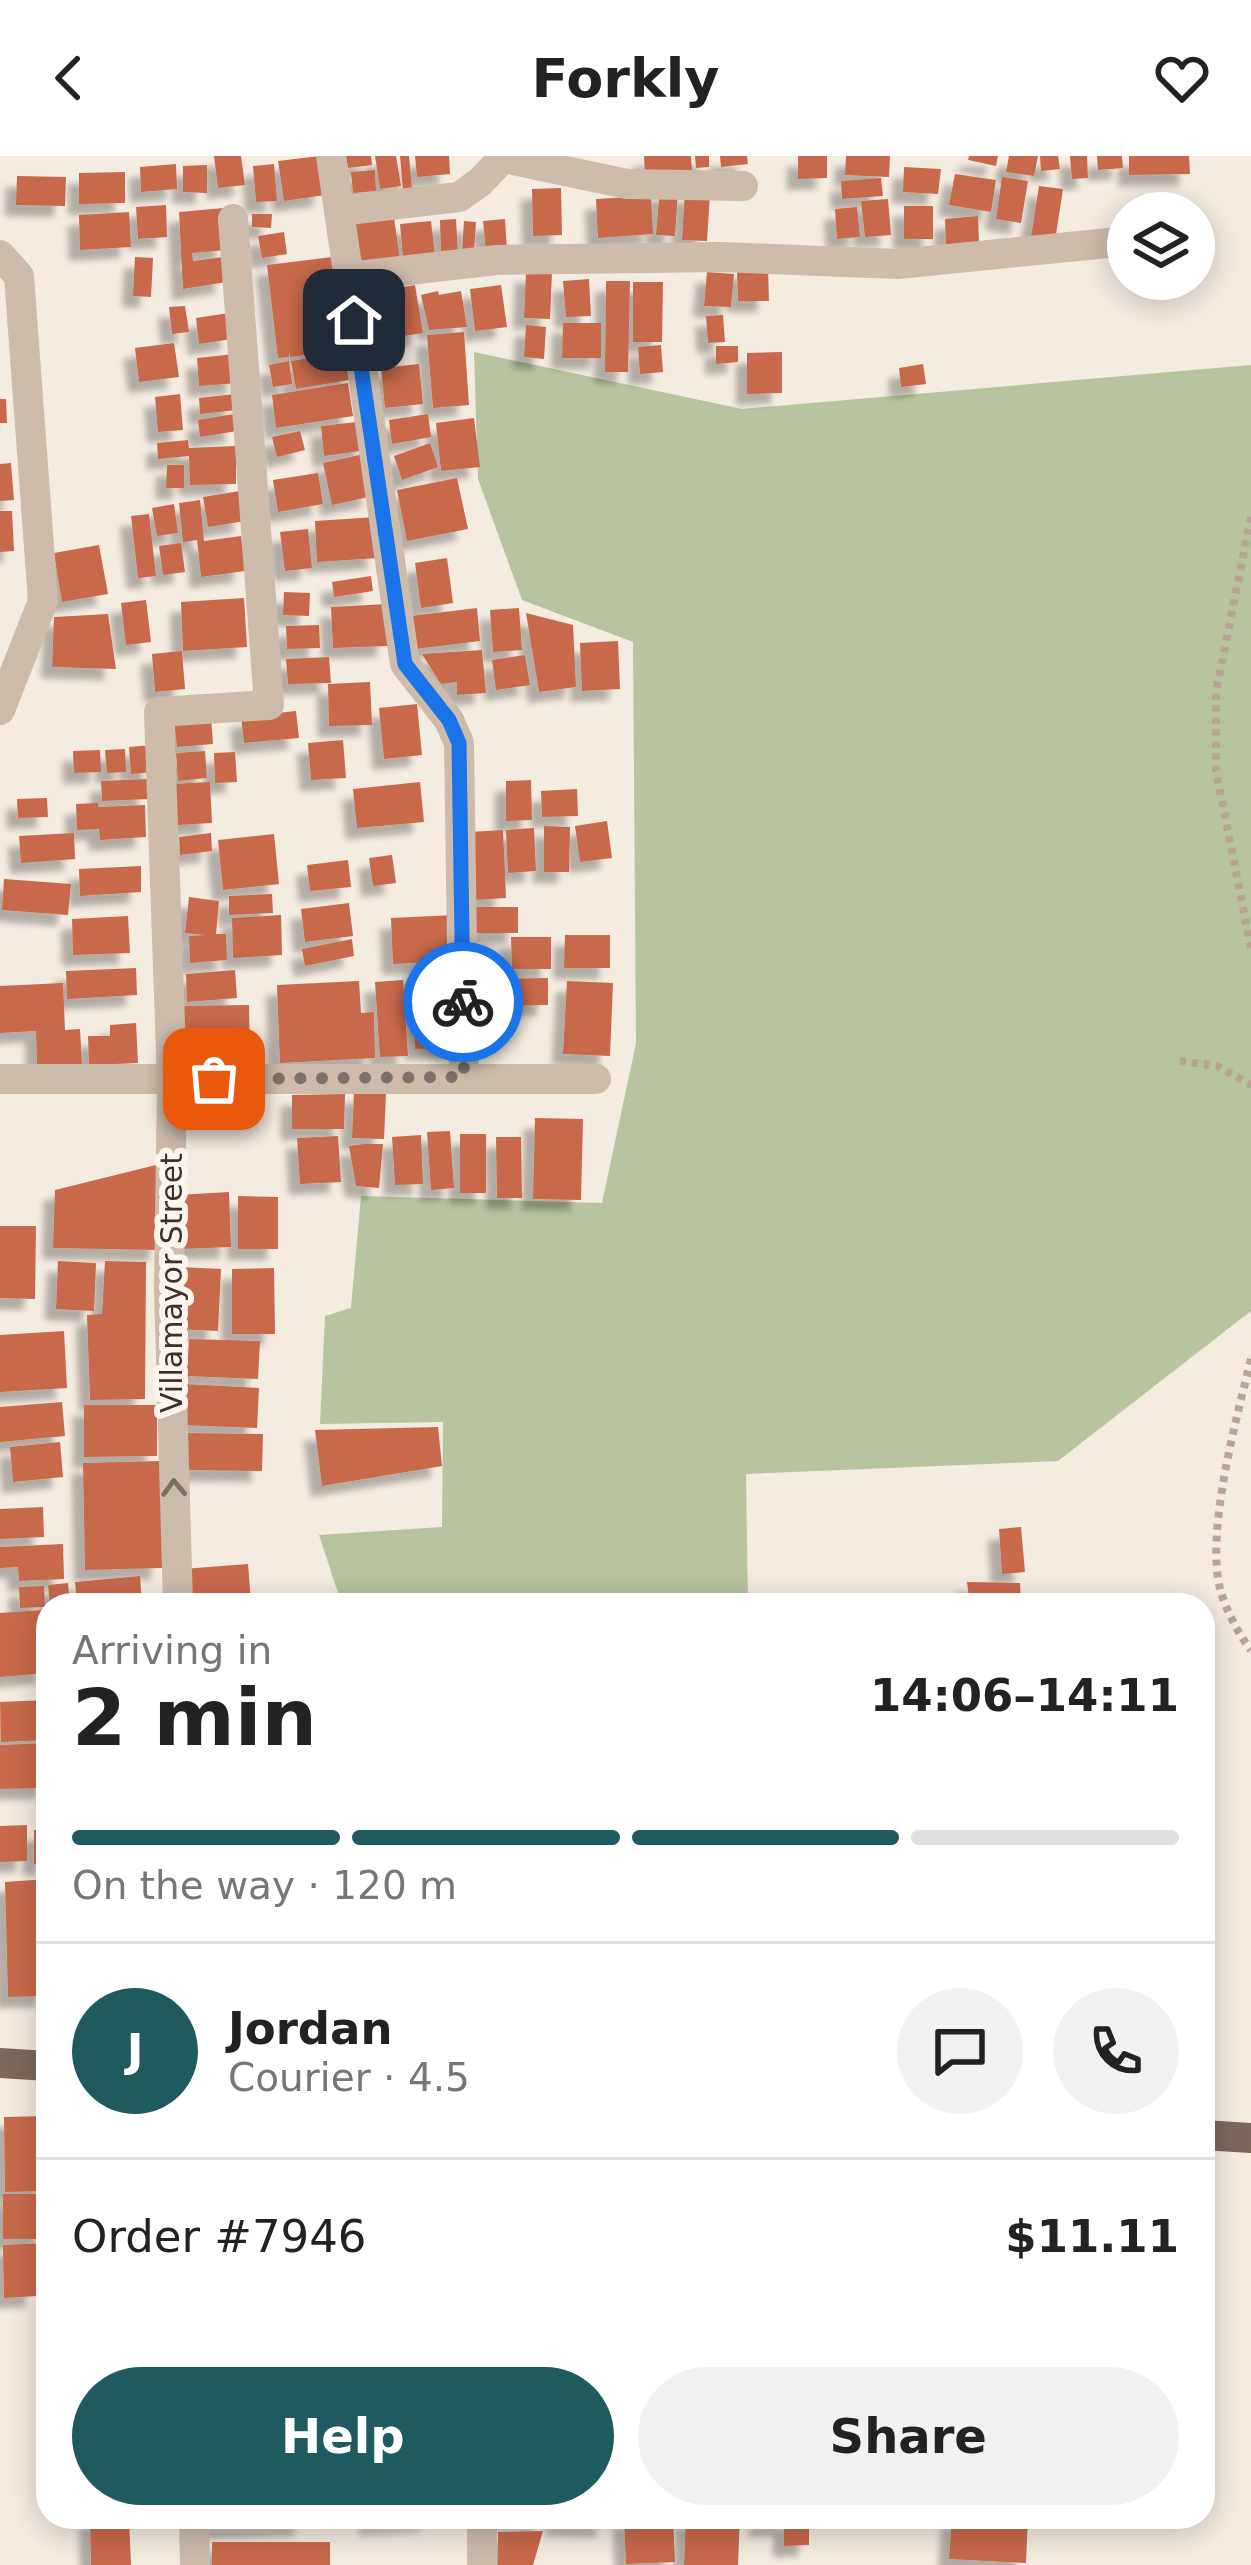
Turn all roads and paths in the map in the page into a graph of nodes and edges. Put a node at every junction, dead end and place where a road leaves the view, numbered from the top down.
1 (331, 156) edge
2 (504, 157) edge
3 (743, 186) dead end
4 (339, 211) junction
5 (233, 219) dead end
6 (1107, 243) edge
7 (0, 255) edge
8 (348, 277) junction
9 (1251, 518) edge
10 (0, 710) edge
11 (1251, 948) edge
12 (1180, 1061) dead end
13 (464, 1077) junction
14 (0, 1079) edge
15 (172, 1079) junction
16 (596, 1079) dead end
17 (1251, 1085) edge
18 (1251, 1359) edge
19 (178, 1593) edge
20 (1251, 1650) edge
21 (0, 2063) edge
22 (36, 2065) edge
23 (1215, 2136) edge
24 (1251, 2138) edge
25 (194, 2529) edge
26 (482, 2529) edge
27 (195, 2565) edge
28 (482, 2565) edge

1 - 4 street
2 - 3 street
2 - 4 street
4 - 8 street
5 - 15 street, Villamayor Street
6 - 8 street
7 - 10 street
8 - 13 street
9 - 11 path
12 - 17 path
13 - 15 street
13 - 16 street
14 - 15 street
19 -> 15 street, Villamayor Street
18 - 20 path
21 - 22 main road
23 - 24 main road
25 - 27 street
26 - 28 street

